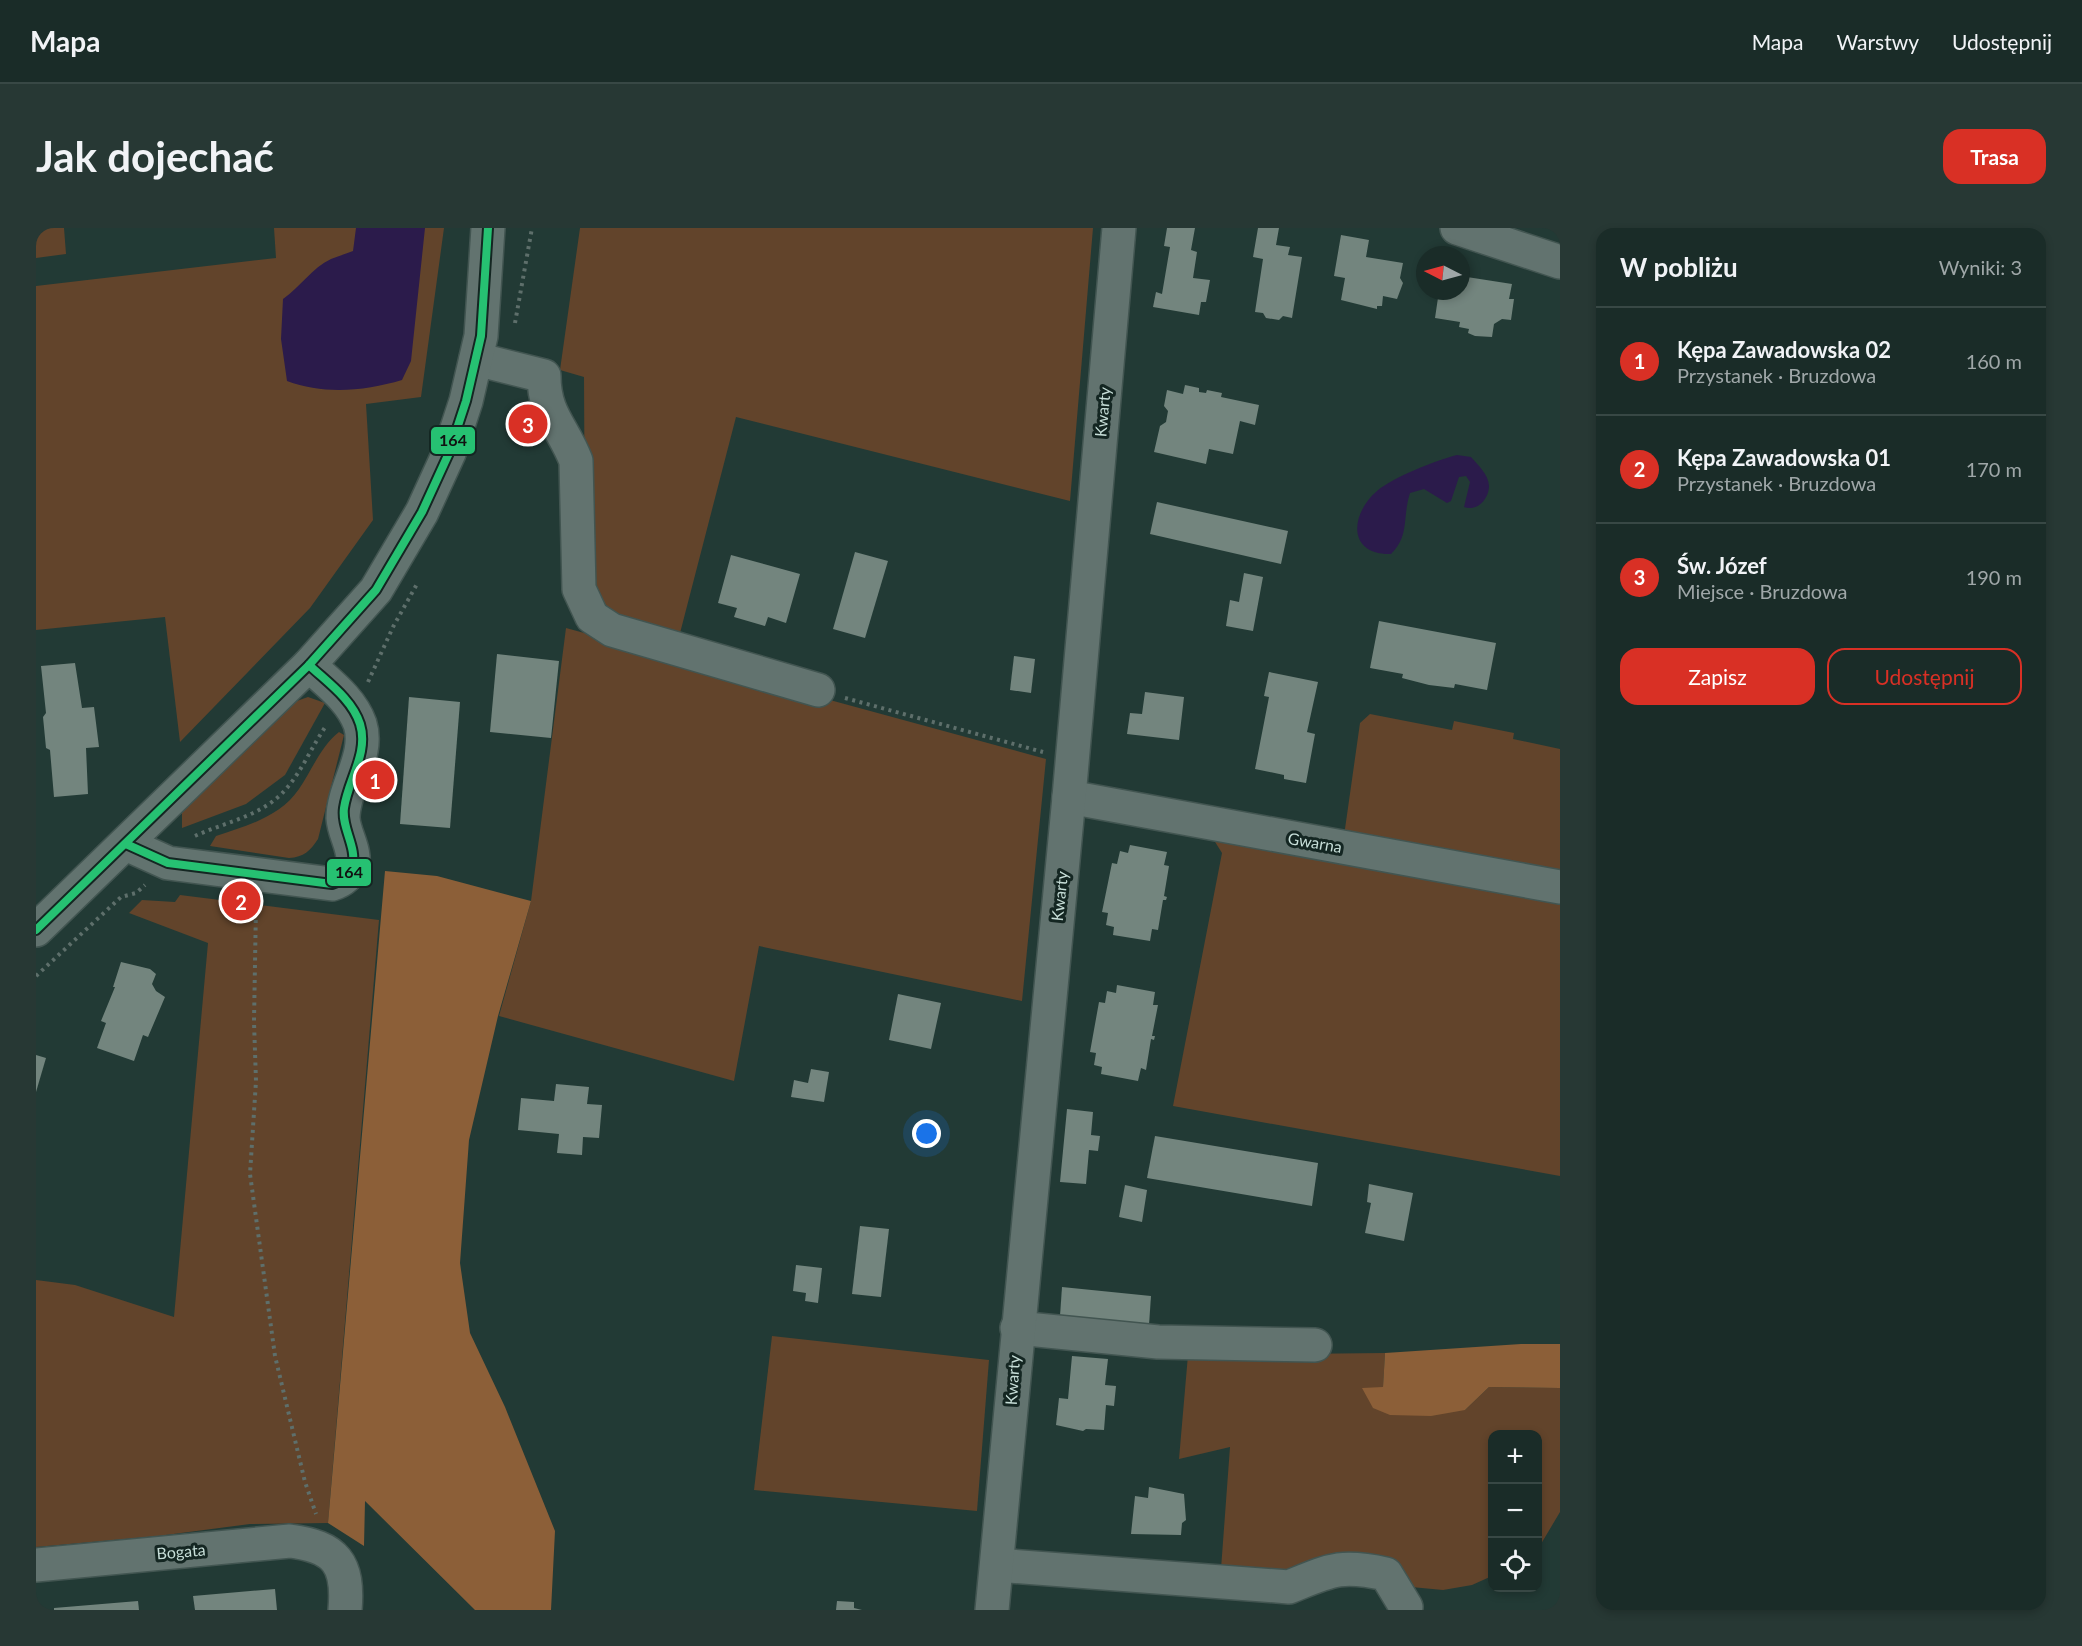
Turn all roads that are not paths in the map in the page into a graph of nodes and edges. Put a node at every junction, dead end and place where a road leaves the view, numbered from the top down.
1 (488, 228) edge
2 (1119, 228) edge
3 (1457, 228) edge
4 (1560, 262) edge
5 (476, 359) junction
6 (309, 665) junction
7 (818, 690) road end
8 (1069, 797) junction
9 (126, 844) junction
10 (1560, 886) edge
11 (36, 930) edge
12 (1017, 1328) junction
13 (1315, 1345) dead end
14 (36, 1564) edge
15 (997, 1565) junction
16 (1406, 1607) dead end
17 (345, 1610) edge
18 (992, 1610) edge

1 - 5 street
2 - 8 street, Kwarty
3 - 4 street
5 - 6 street
5 - 7 street
6 - 9 street
6 - 9 street
8 - 10 street, Gwarna
8 - 12 street, Kwarty
9 - 11 street
12 - 13 street
12 - 15 street, Kwarty
14 - 17 street, Bogata
15 - 16 street
15 - 18 street, Kwarty

